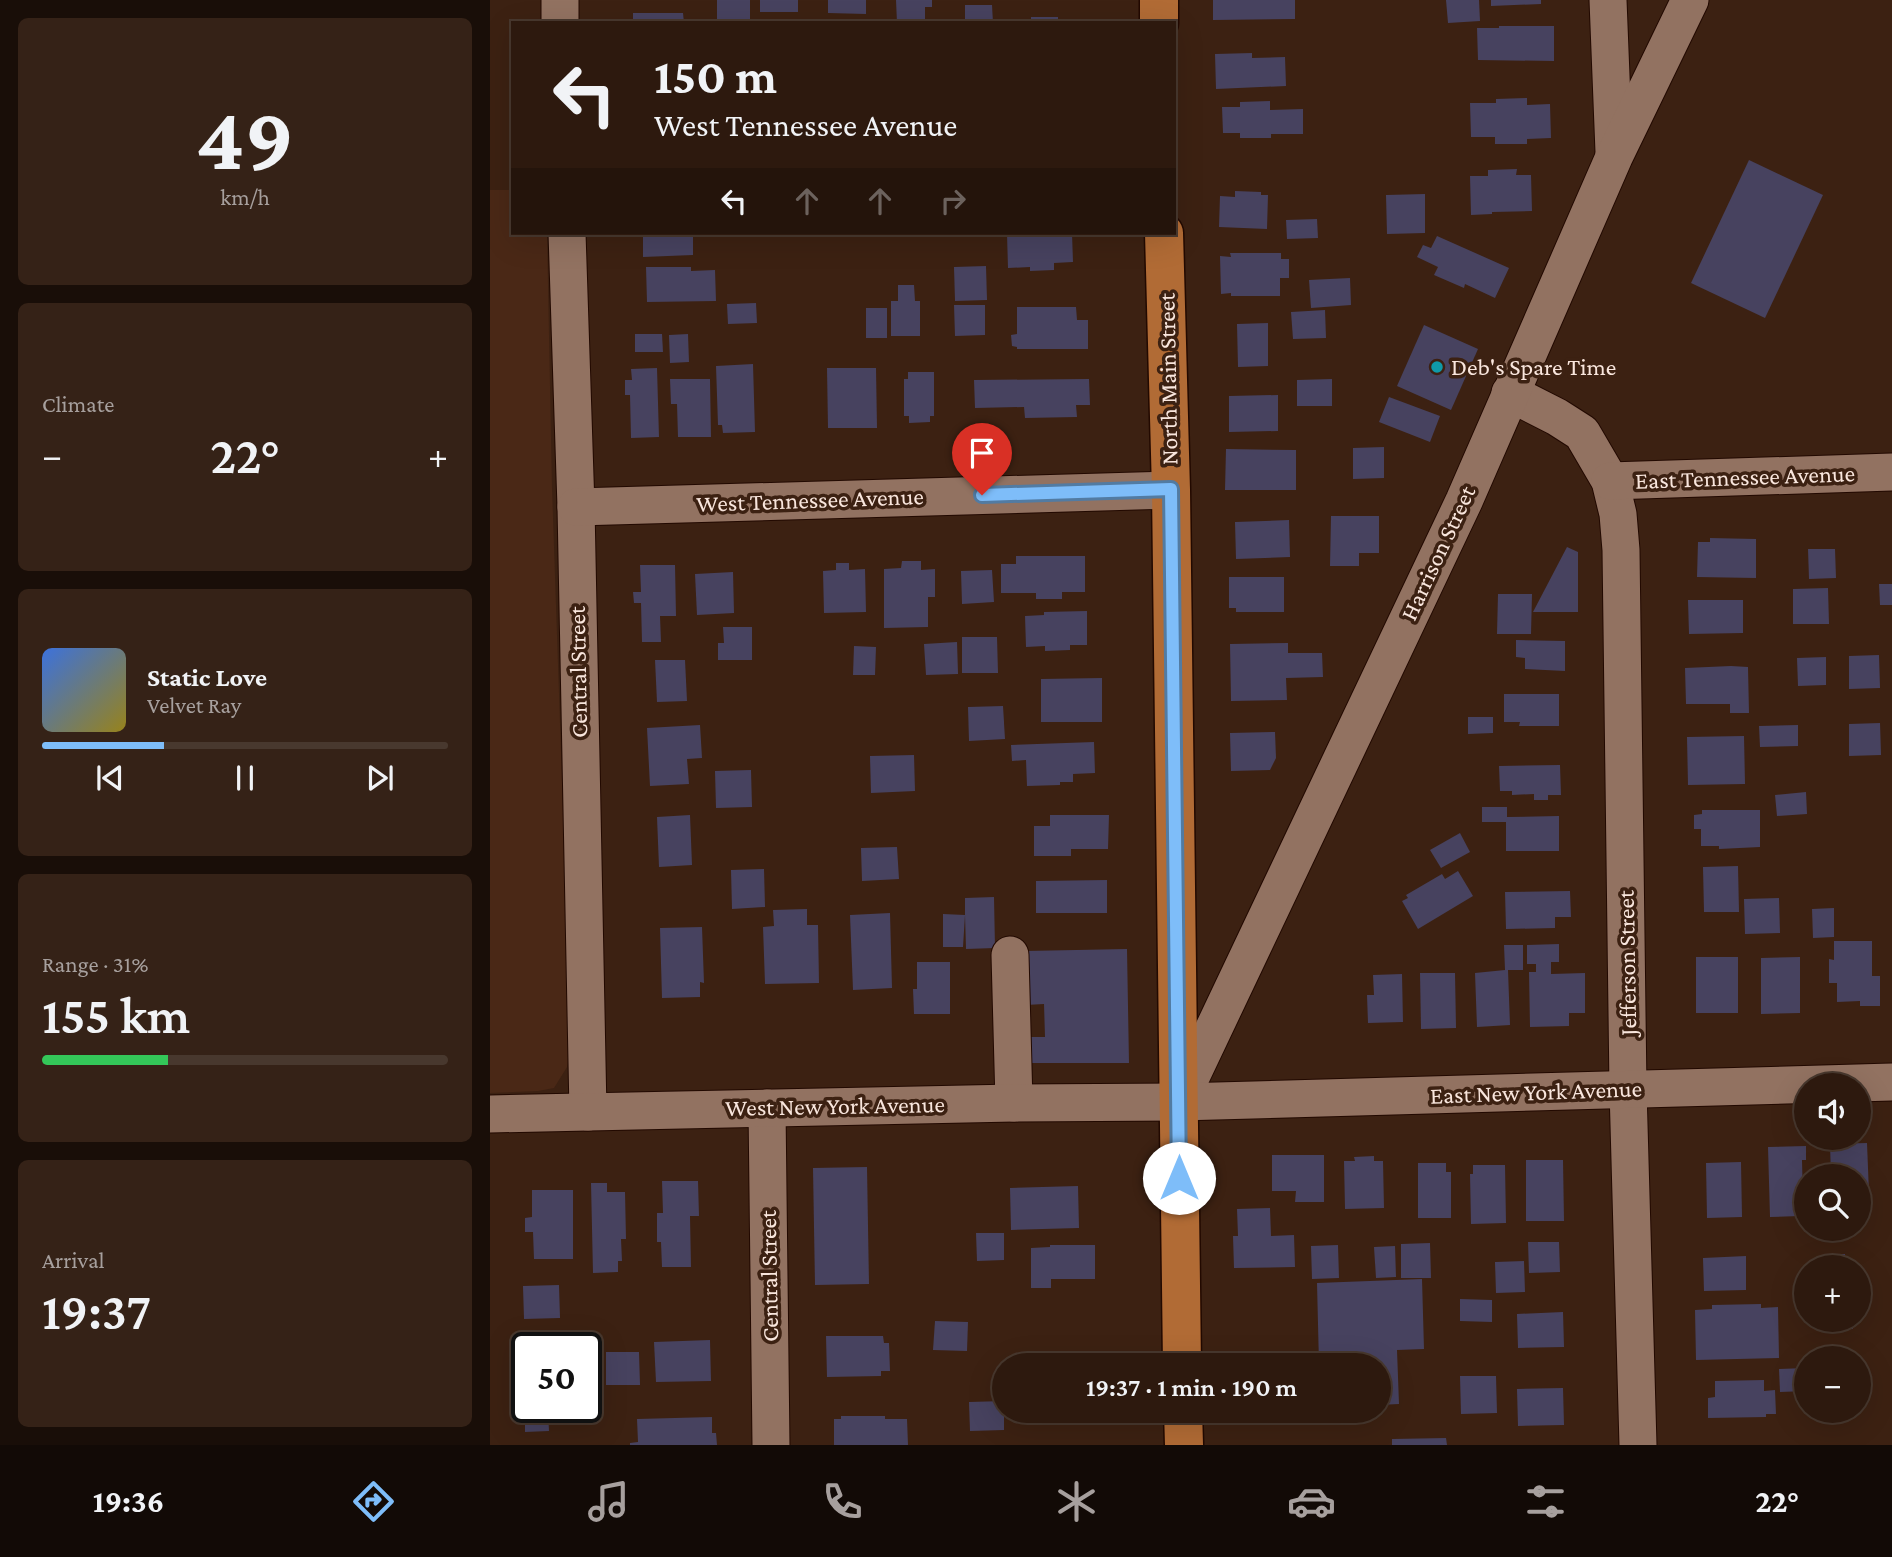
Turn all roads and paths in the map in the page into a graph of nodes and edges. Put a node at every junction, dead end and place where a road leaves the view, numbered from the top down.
1 (560, 0) edge
2 (1159, 0) edge
3 (1608, 0) edge
4 (1690, 0) edge
5 (560, 21) edge
6 (1159, 21) edge
7 (1614, 157) junction
8 (567, 235) edge
9 (1164, 235) edge
10 (1510, 393) junction
11 (1892, 472) edge
12 (1611, 481) junction
13 (1171, 489) junction
14 (576, 507) junction
15 (1010, 955) dead end
16 (1892, 1082) edge
17 (1628, 1090) junction
18 (1179, 1102) junction
19 (1014, 1103) junction
20 (767, 1108) junction
21 (588, 1112) junction
22 (490, 1114) edge
23 (1182, 1353) edge
24 (1183, 1423) edge
25 (771, 1445) edge
26 (1184, 1445) edge
27 (1637, 1445) edge

1 - 5 street
2 - 6 main road
3 - 7 street
4 - 7 street, Harrison Street
7 - 10 street, Harrison Street
8 - 14 street, Central Street
9 - 13 main road, North Main Street
10 - 12 street, East Tennessee Avenue
10 - 18 street, Harrison Street
11 - 12 street, East Tennessee Avenue
12 - 17 street, Jefferson Street
13 - 14 street, West Tennessee Avenue
13 - 18 main road, North Main Street
14 - 21 street, Central Street
15 - 19 street
16 - 17 street, East New York Avenue
17 - 18 street, East New York Avenue
17 - 27 street, Jefferson Street
18 - 19 street, West New York Avenue
18 - 23 main road, North Main Street
19 - 20 street, West New York Avenue
20 - 21 street, West New York Avenue
20 - 25 street, Central Street
21 - 22 street, West New York Avenue
24 - 26 main road

